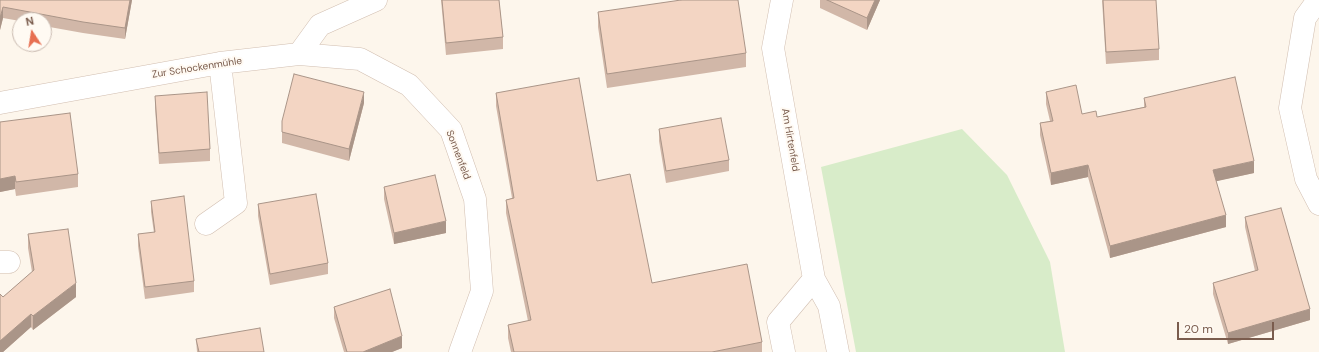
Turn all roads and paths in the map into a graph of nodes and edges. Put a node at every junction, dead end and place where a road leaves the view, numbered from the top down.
1 (376, 0) edge
2 (780, 0) edge
3 (1318, 0) edge
4 (299, 54) junction
5 (220, 63) junction
6 (0, 103) edge
7 (1319, 204) edge
8 (206, 224) dead end
9 (814, 279) junction
10 (460, 352) edge
11 (784, 352) edge
12 (838, 352) edge

1 - 4 street
2 - 9 street, Am Hirtenfeld
3 - 7 street
4 - 5 street, Zur Schockenmühle
4 - 10 street, Sonnenfeld
5 - 6 street, Zur Schockenmühle
5 - 8 street
9 - 11 street
9 - 12 street, Am Hirtenfeld

